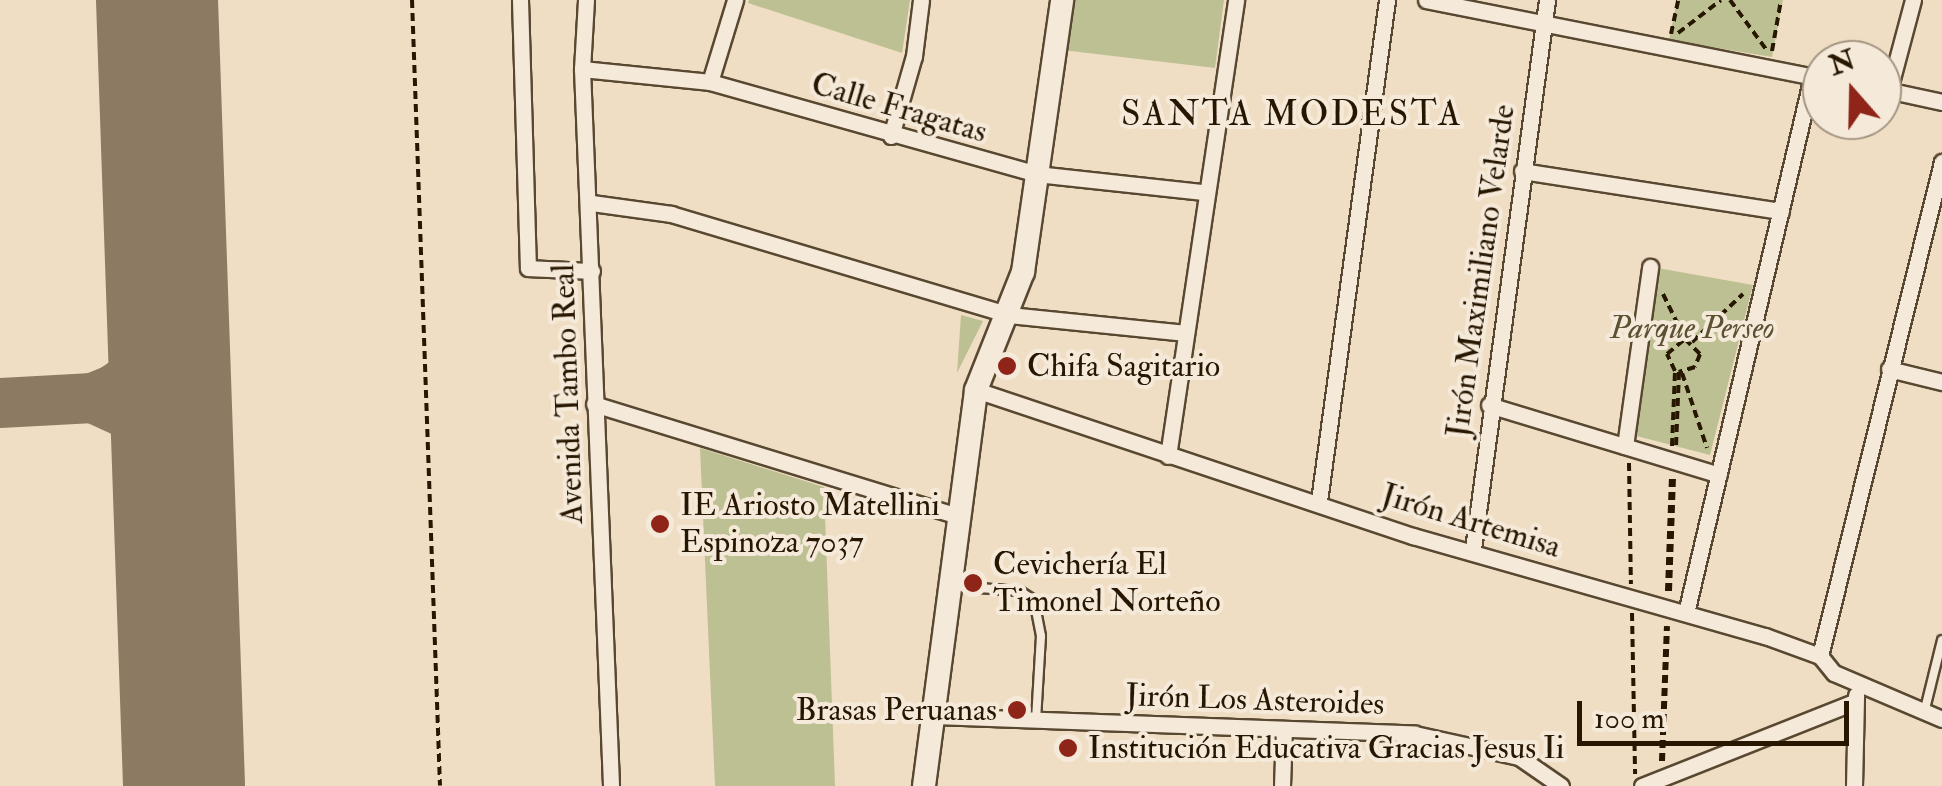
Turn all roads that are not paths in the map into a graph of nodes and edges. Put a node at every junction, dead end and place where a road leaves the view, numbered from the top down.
1 (520, 0) edge
2 (586, 0) edge
3 (735, 0) edge
4 (921, 0) edge
5 (1062, 0) edge
6 (1236, 0) edge
7 (1386, 0) edge
8 (1426, 0) edge
9 (1547, 0) edge
10 (1912, 0) edge
11 (1543, 26) junction
12 (1900, 40) edge
13 (582, 69) junction
14 (1802, 75) edge
15 (710, 82) junction
16 (1902, 93) edge
17 (1942, 102) edge
18 (1802, 133) edge
19 (891, 136) junction
20 (1942, 162) edge
21 (1522, 171) junction
22 (1037, 174) junction
23 (1203, 192) junction
24 (592, 203) junction
25 (1781, 211) junction
26 (1923, 240) junction
27 (1942, 245) edge
28 (1650, 267) road end
29 (592, 271) junction
30 (1009, 315) junction
31 (1186, 333) junction
32 (1889, 369) junction
33 (1942, 382) edge
34 (976, 390) junction
35 (594, 404) junction
36 (1489, 404) junction
37 (1625, 446) junction
38 (1168, 456) junction
39 (1719, 475) junction
40 (1318, 501) junction
41 (955, 515) junction
42 (1474, 549) junction
43 (948, 586) junction
44 (1686, 612) junction
45 (1942, 640) edge
46 (1820, 656) junction
47 (1867, 688) junction
48 (1852, 703) junction
49 (1924, 712) junction
50 (934, 716) junction
51 (1036, 719) junction
52 (1942, 719) edge
53 (1284, 729) junction
54 (610, 786) edge
55 (924, 786) edge
56 (1282, 786) edge
57 (1562, 786) edge
58 (1642, 786) edge
59 (1854, 786) edge

1 - 29 street
2 - 13 street, Avenida Tambo Real
3 - 15 street
4 - 19 street
5 - 22 street
6 - 23 street
7 - 40 street
8 - 11 street
9 - 11 street, Jirón Maximiliano Velarde
10 - 12 street
11 - 14 street
11 - 21 street, Jirón Maximiliano Velarde
13 - 15 street, Calle Fragatas
13 - 24 street, Avenida Tambo Real
15 - 19 street, Calle Fragatas
16 - 17 street
18 - 25 street
19 - 22 street, Calle Fragatas
20 - 26 street
21 - 25 street
21 - 36 street, Jirón Maximiliano Velarde
22 - 23 street, Calle Fragatas
22 - 30 street
23 - 31 street
24 - 29 street, Avenida Tambo Real
24 - 30 street
25 - 39 street
26 - 27 street
26 - 32 street
28 - 37 street
29 - 35 street, Avenida Tambo Real
30 - 31 street
30 - 34 street
31 - 38 street
32 - 33 street
32 - 46 street
34 - 38 street, Jirón Artemisa
34 - 41 street
35 - 41 street
35 - 54 street, Avenida Tambo Real
36 - 37 street
36 - 42 street, Jirón Maximiliano Velarde
37 - 39 street
38 - 40 street, Jirón Artemisa
39 - 44 street
40 - 42 street, Jirón Artemisa
41 - 43 street
42 - 44 street, Jirón Artemisa
43 - 50 street
43 - 51 lane
44 - 46 street, Jirón Artemisa
45 - 49 lane
46 - 47 street, Jirón Artemisa
47 - 48 street
47 - 49 street, Jirón Artemisa
48 - 58 street
48 - 59 street
49 - 52 street, Jirón Artemisa
50 - 51 street, Jirón Los Asteroides
50 - 55 street
51 - 53 street, Jirón Los Asteroides
53 - 56 street
53 - 57 street, Jirón Los Asteroides

